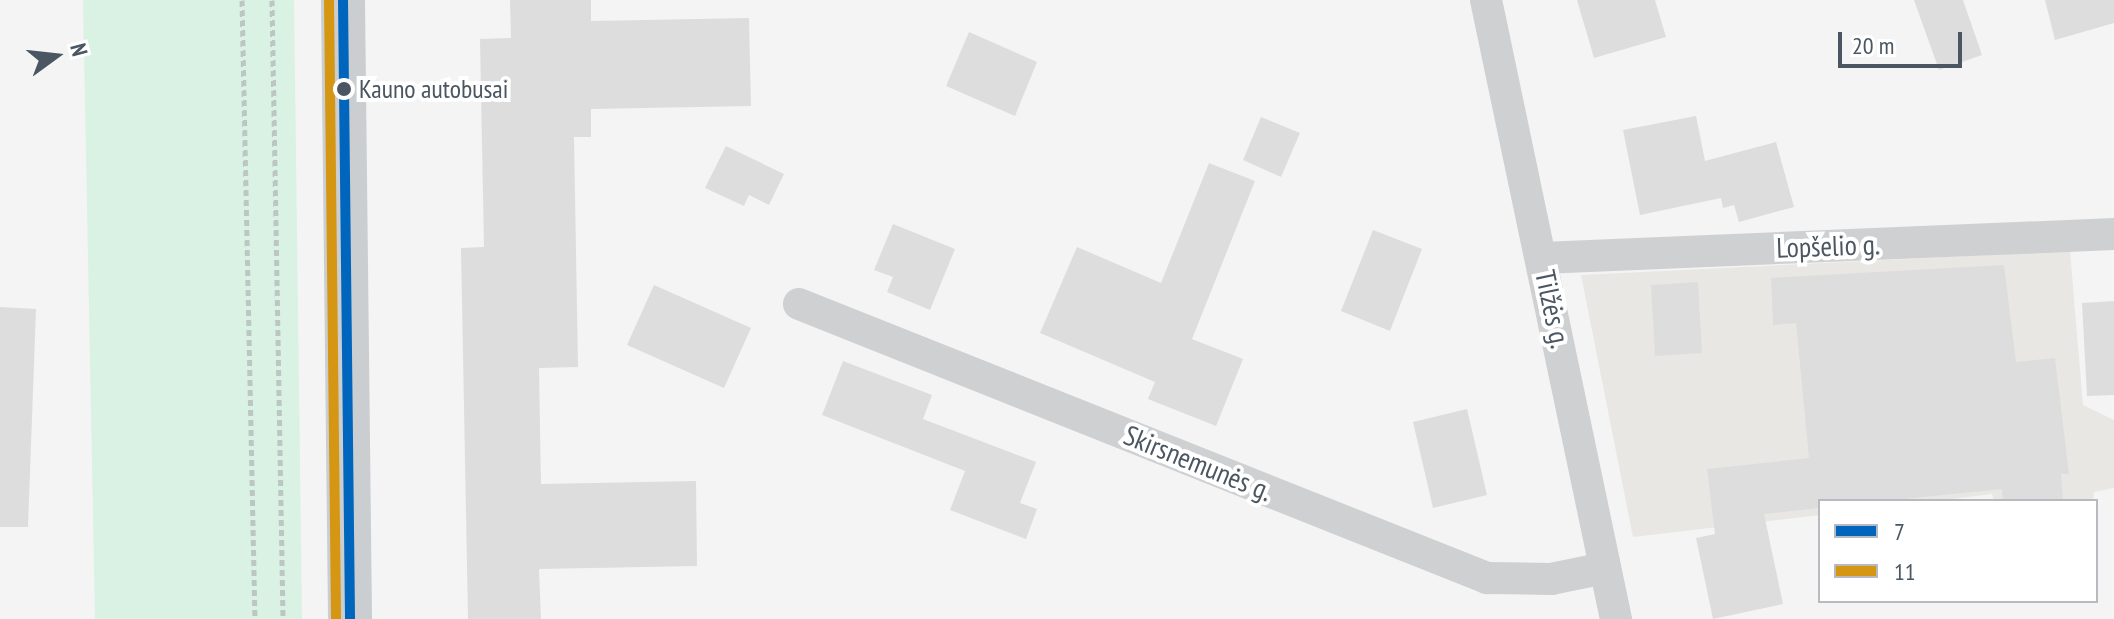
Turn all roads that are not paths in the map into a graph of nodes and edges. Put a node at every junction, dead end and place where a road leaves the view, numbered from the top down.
1 (343, 0) edge
2 (1486, 0) edge
3 (2114, 234) edge
4 (1542, 258) junction
5 (799, 304) dead end
6 (1605, 568) junction
7 (350, 619) edge
8 (1616, 619) edge

1 - 7 main road
2 - 4 street, Tilžės g.
3 - 4 street, Lopšelio g.
4 - 6 street, Tilžės g.
5 - 6 street, Skirsnemunės g.
6 - 8 street, Tilžės g.

